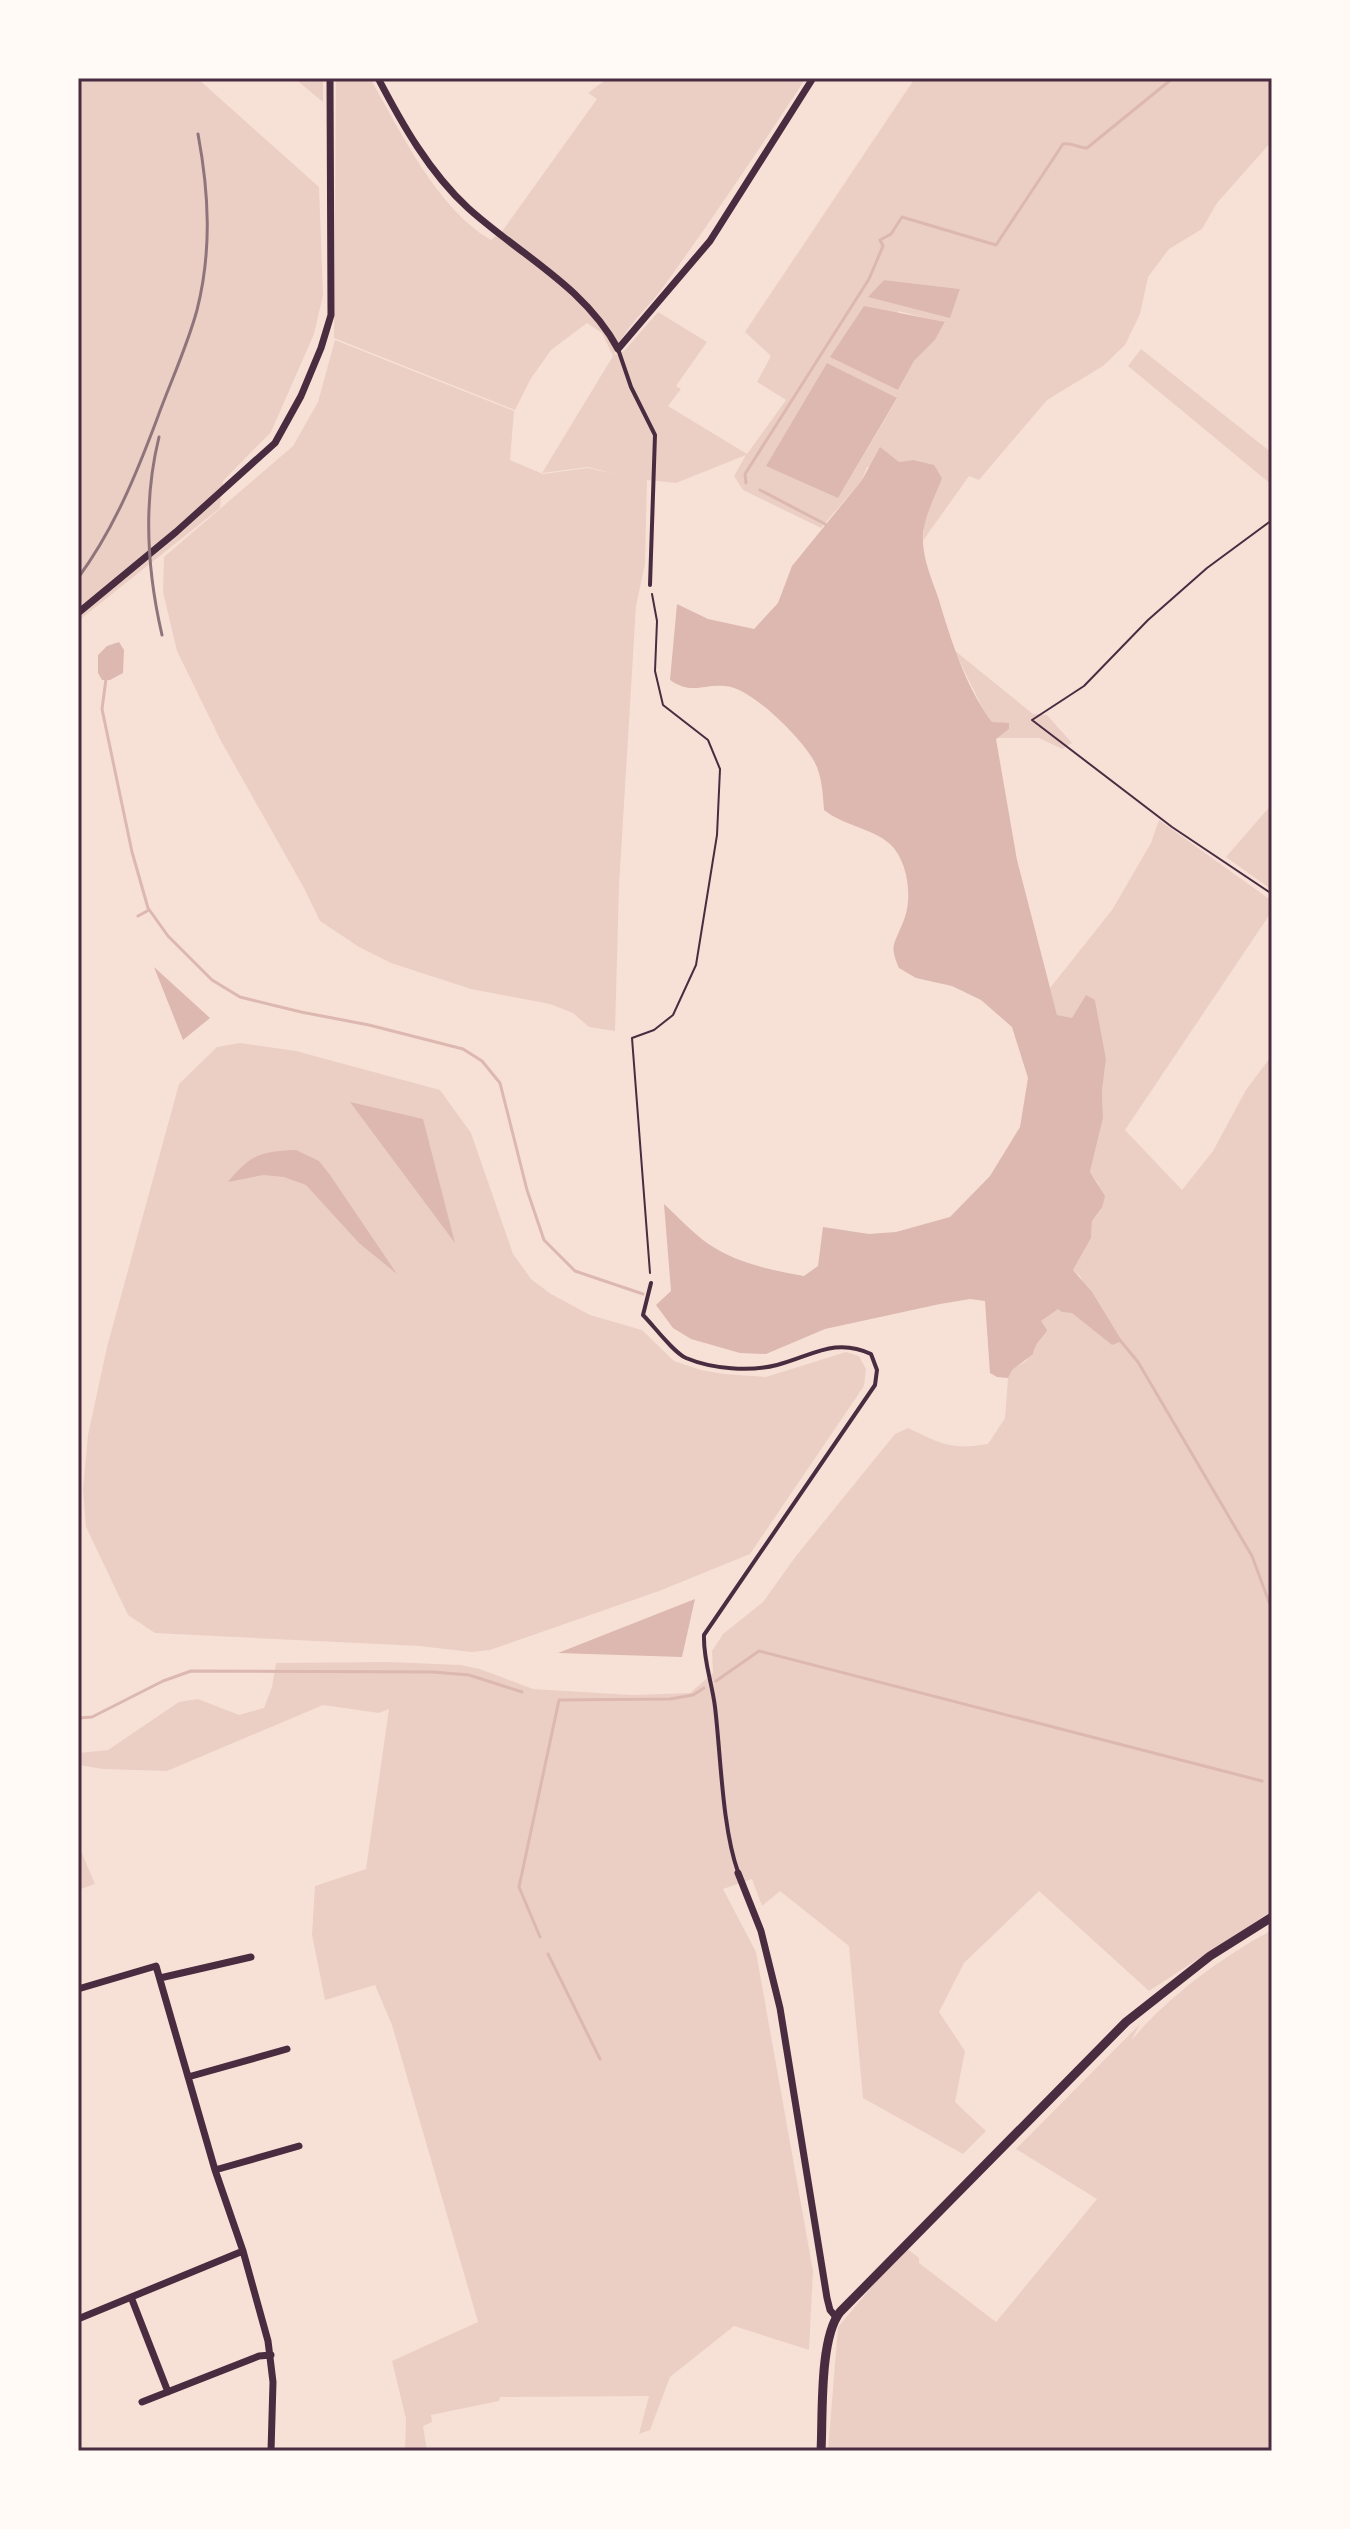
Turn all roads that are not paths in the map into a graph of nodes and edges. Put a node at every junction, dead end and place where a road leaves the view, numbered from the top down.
1 (330, 78) edge
2 (378, 78) edge
3 (813, 78) edge
4 (618, 349) junction
5 (650, 585) road end
6 (78, 613) edge
7 (651, 1283) road end
8 (738, 1873) joint
9 (1272, 1917) edge
10 (251, 1957) dead end
11 (160, 1978) junction
12 (78, 1989) edge
13 (287, 2049) dead end
14 (188, 2077) junction
15 (299, 2146) dead end
16 (215, 2170) junction
17 (243, 2251) junction
18 (131, 2297) junction
19 (836, 2317) junction
20 (78, 2319) edge
21 (271, 2355) junction
22 (168, 2392) junction
23 (142, 2402) dead end
24 (271, 2451) edge
25 (821, 2451) edge

1 - 6 street
2 - 4 street
3 - 4 street
4 - 5 lane
7 - 8 lane
8 - 19 street
9 - 19 street
10 - 11 street
11 - 12 street
11 - 14 street
13 - 14 street
14 - 16 street
15 - 16 street
16 - 17 street
17 - 18 street
17 - 21 street
18 - 20 street
18 - 22 street
19 - 25 street
21 - 22 street
21 - 24 street
22 - 23 street

